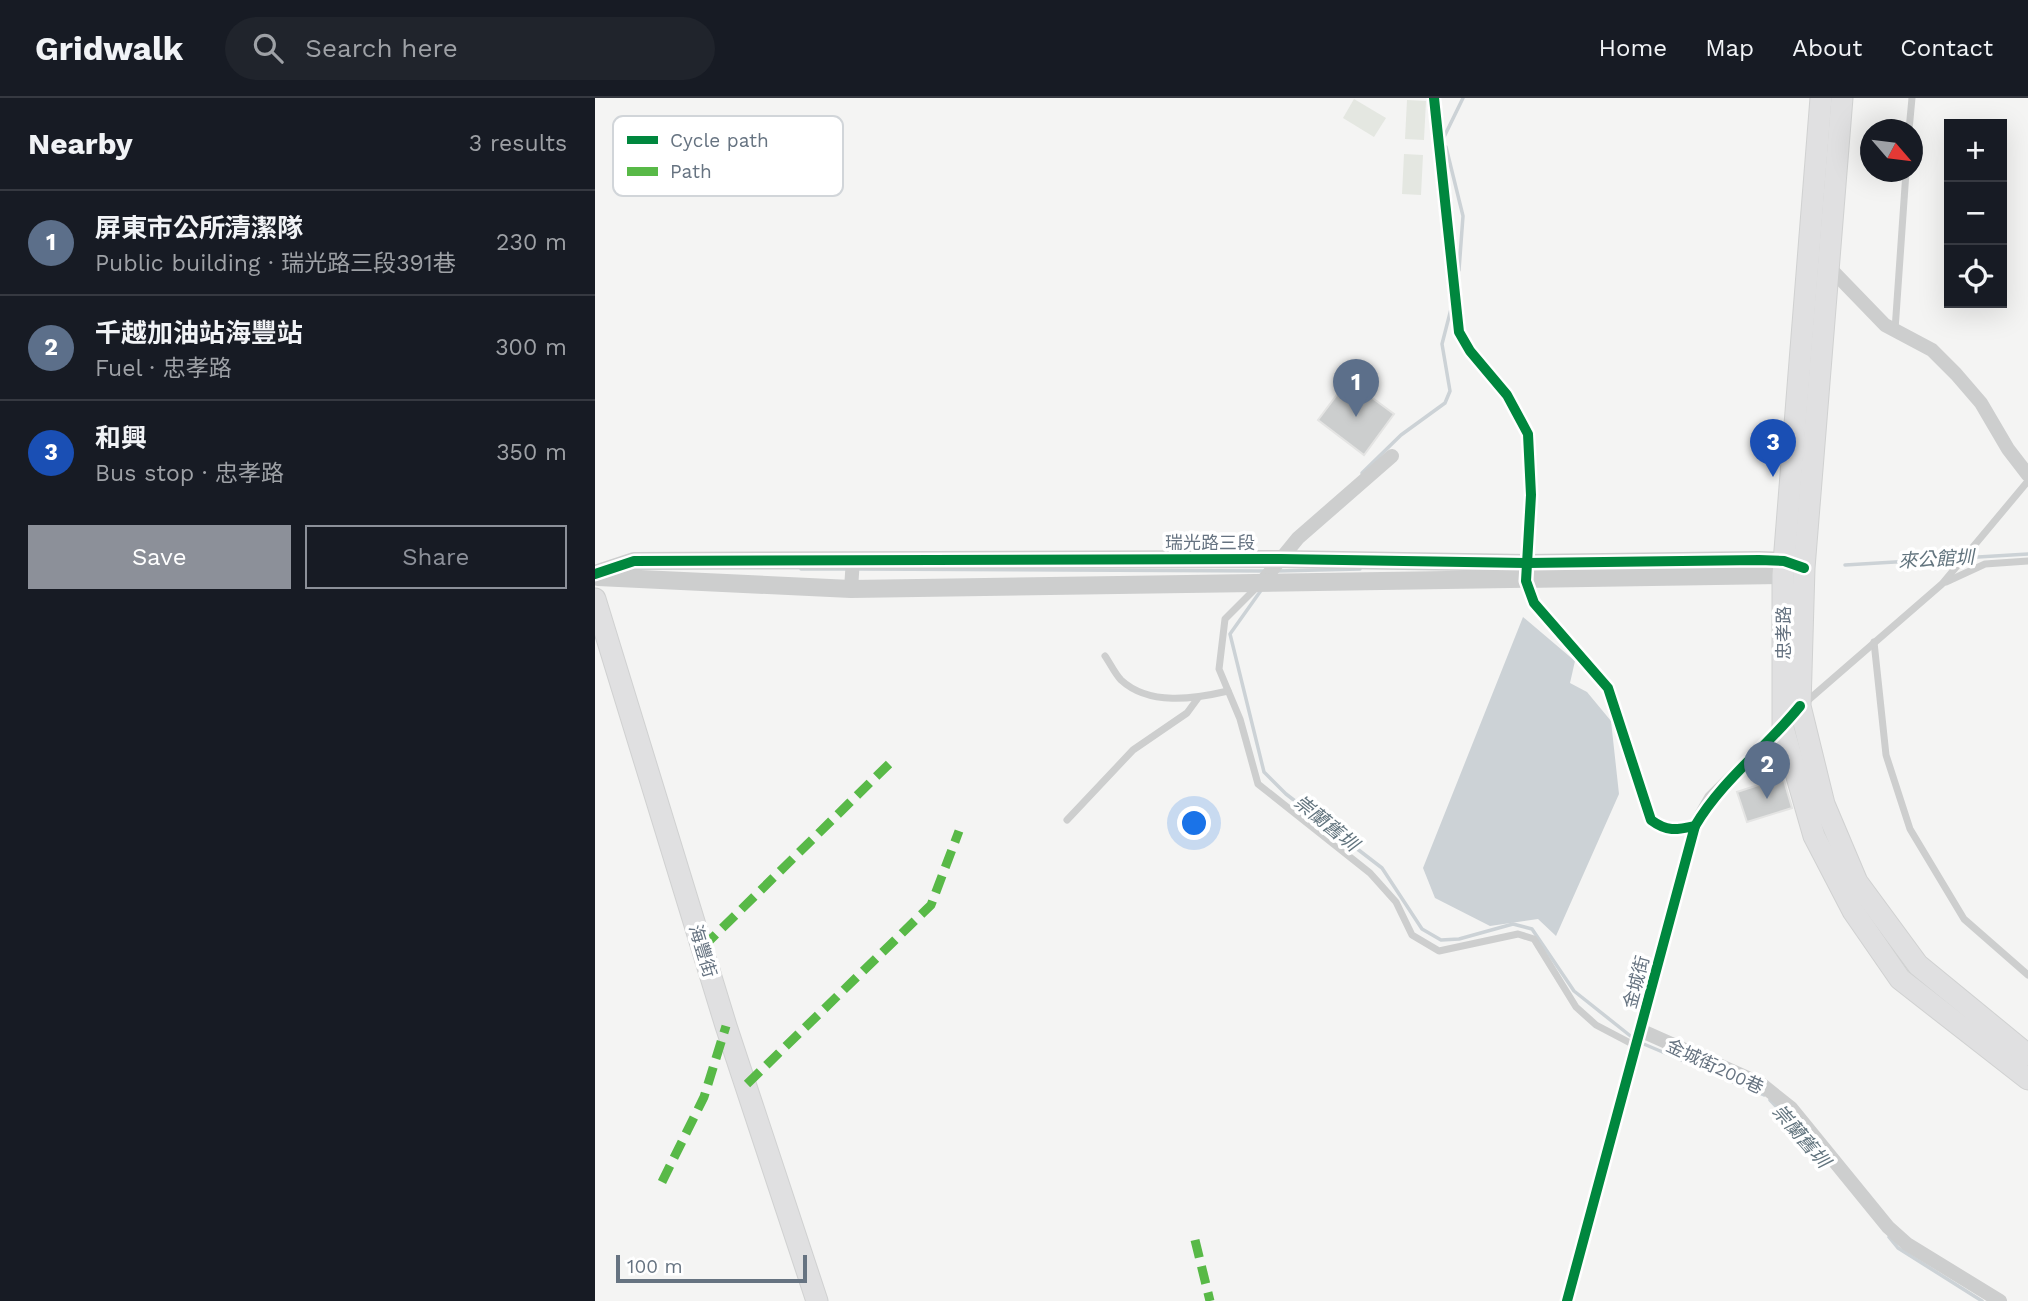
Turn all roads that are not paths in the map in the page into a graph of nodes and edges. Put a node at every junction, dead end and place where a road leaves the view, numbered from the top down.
1 (1434, 98) edge
2 (1821, 98) edge
3 (1842, 98) edge
4 (1912, 98) edge
5 (1910, 119) edge
6 (1905, 182) edge
7 (1809, 249) junction
8 (1828, 265) junction
9 (1895, 330) junction
10 (1392, 456) dead end
11 (2028, 475) edge
12 (2028, 481) edge
13 (853, 559) junction
14 (1281, 559) junction
15 (2028, 561) edge
16 (1790, 568) junction
17 (1526, 572) junction
18 (595, 575) edge
19 (1262, 582) junction
20 (1942, 584) junction
21 (851, 589) junction
22 (597, 608) edge
23 (1874, 642) junction
24 (1105, 656) dead end
25 (1228, 691) junction
26 (1198, 698) junction
27 (1800, 706) junction
28 (1783, 728) junction
29 (1067, 820) dead end
30 (1695, 827) junction
31 (2028, 975) edge
32 (1641, 1031) junction
33 (1637, 1047) junction
34 (2028, 1055) edge
35 (2028, 1078) edge
36 (817, 1301) edge
37 (1567, 1301) edge
38 (2000, 1301) edge

1 - 17 street
2 - 7 main road, 忠孝路
3 - 8 main road, 忠孝路
4 - 5 lane
6 - 9 lane
7 - 8 street
7 - 16 main road, 忠孝路
8 - 9 street
8 - 16 main road, 忠孝路
9 - 11 street
10 - 14 street
12 - 20 lane
13 - 14 street, 瑞光路三段
13 - 18 street, 瑞光路三段
13 - 21 street
14 - 17 street, 瑞光路三段
14 - 19 street
15 - 20 lane
16 - 17 street, 瑞光路三段
16 - 27 main road, 忠孝路
16 - 28 main road, 忠孝路
17 - 19 street, 瑞光路三段
17 - 30 street
18 - 21 street, 瑞光路三段
19 - 21 street, 瑞光路三段
19 - 25 lane
20 - 23 lane
22 - 36 main road, 海豐街
23 - 27 lane
23 - 31 lane
24 - 26 lane
25 - 26 lane
25 - 33 lane
26 - 29 lane
27 - 28 street, 金城街
27 - 34 main road, 忠孝路
28 - 30 street, 金城街
28 - 35 main road, 忠孝路
30 - 32 street, 金城街
32 - 33 street, 金城街
32 - 38 street, 金城街200巷
33 - 37 street, 金城街

